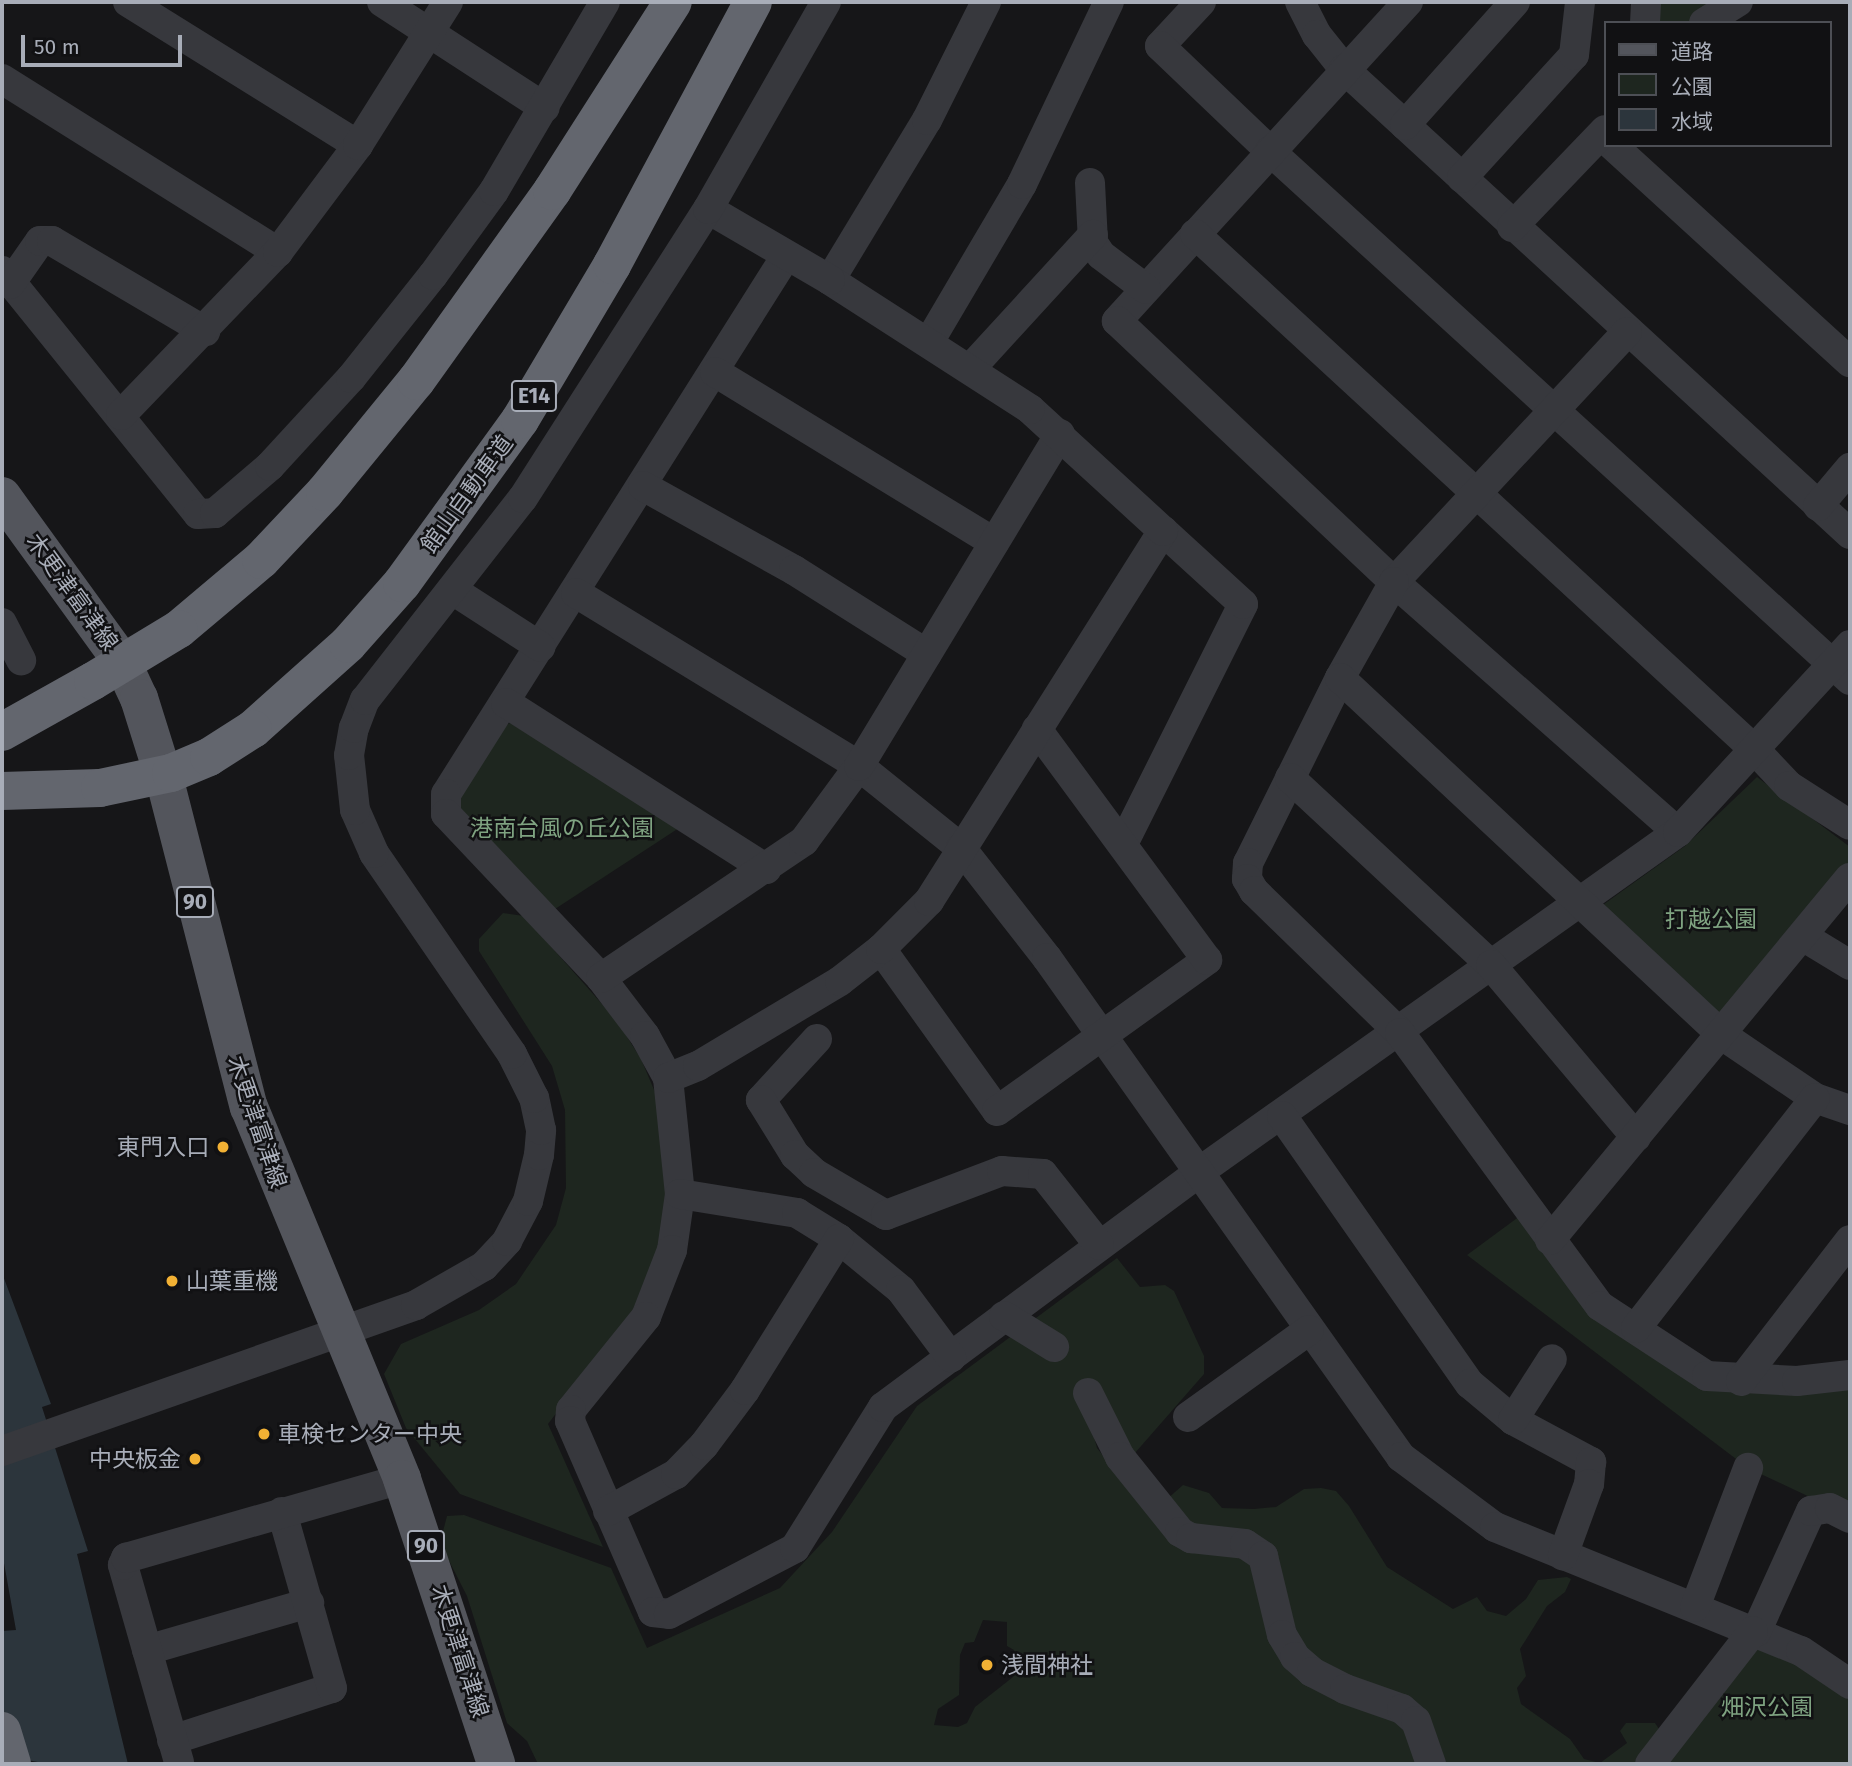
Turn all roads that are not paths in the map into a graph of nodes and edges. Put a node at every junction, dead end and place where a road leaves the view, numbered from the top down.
1 (128, 2) edge
2 (383, 2) edge
3 (448, 2) edge
4 (605, 2) edge
5 (673, 2) edge
6 (753, 2) edge
7 (826, 2) edge
8 (986, 2) edge
9 (1109, 2) edge
10 (1201, 2) edge
11 (1300, 2) edge
12 (1408, 2) edge
13 (1515, 2) edge
14 (1580, 2) edge
15 (1646, 2) edge
16 (1738, 2) edge
17 (1645, 21) edge
18 (1707, 21) edge
19 (430, 32) junction
20 (1344, 69) junction
21 (2, 79) edge
22 (545, 108) junction
23 (1405, 125) junction
24 (1604, 139) edge
25 (358, 145) junction
26 (1617, 147) edge
27 (1270, 151) junction
28 (1462, 178) junction
29 (1090, 183) dead end
30 (708, 209) junction
31 (1512, 227) junction
32 (1195, 234) junction
33 (1093, 235) junction
34 (278, 252) junction
35 (786, 256) junction
36 (6, 278) edge
37 (830, 280) junction
38 (1146, 289) junction
39 (205, 331) junction
40 (1627, 332) junction
41 (929, 342) junction
42 (1850, 362) edge
43 (970, 369) junction
44 (715, 372) junction
45 (1556, 408) junction
46 (121, 415) junction
47 (1060, 435) junction
48 (1850, 468) edge
49 (643, 486) junction
50 (1477, 496) junction
51 (1818, 506) junction
52 (5, 507) edge
53 (1163, 531) junction
54 (1850, 534) edge
55 (994, 542) junction
56 (1394, 582) junction
57 (454, 591) junction
58 (576, 593) junction
59 (2, 622) edge
60 (541, 647) junction
61 (927, 654) junction
62 (21, 660) dead end
63 (1844, 663) edge
64 (1340, 678) junction
65 (506, 703) junction
66 (1037, 730) junction
67 (2, 732) edge
68 (1755, 750) junction
69 (859, 766) junction
70 (1290, 778) junction
71 (2, 791) edge
72 (1850, 825) edge
73 (1678, 832) junction
74 (1123, 844) junction
75 (961, 848) junction
76 (766, 869) junction
77 (1850, 878) edge
78 (1582, 901) junction
79 (1804, 937) junction
80 (881, 949) junction
81 (1491, 965) junction
82 (1850, 965) edge
83 (601, 978) junction
84 (1400, 1033) junction
85 (1722, 1035) junction
86 (1102, 1038) junction
87 (817, 1040) dead end
88 (668, 1078) junction
89 (1815, 1098) junction
90 (1850, 1110) edge
91 (1282, 1116) junction
92 (1636, 1137) junction
93 (1199, 1172) junction
94 (680, 1194) junction
95 (839, 1239) junction
96 (1550, 1240) junction
97 (1850, 1240) edge
98 (1100, 1245) junction
99 (1004, 1316) junction
100 (1636, 1328) junction
101 (1309, 1330) junction
102 (342, 1333) junction
103 (1054, 1347) dead end
104 (951, 1357) junction
105 (1552, 1359) dead end
106 (1850, 1375) edge
107 (1741, 1381) junction
108 (1088, 1393) dead end
109 (1188, 1418) dead end
110 (1513, 1420) junction
111 (2, 1451) edge
112 (1748, 1468) dead end
113 (402, 1479) junction
114 (608, 1511) junction
115 (282, 1512) junction
116 (1850, 1518) edge
117 (1563, 1555) junction
118 (309, 1603) junction
119 (1695, 1607) junction
120 (1755, 1631) junction
121 (147, 1650) junction
122 (1850, 1684) edge
123 (496, 1764) edge
124 (1432, 1764) edge
125 (1650, 1764) edge

1 - 25 street
2 - 19 street
3 - 19 street
4 - 22 street
5 - 67 highway, bridge
6 - 71 highway, 館山自動車道 / E14, bridge
7 - 30 street
8 - 37 street
9 - 41 street
10 - 27 street
11 - 20 street
12 - 20 street
13 - 23 street
14 - 28 street
15 - 17 street
16 - 18 street
19 - 22 street
19 - 25 street
20 - 23 street
20 - 27 street
21 - 34 street
22 - 46 street
23 - 28 street
24 - 31 street
25 - 34 street
26 - 42 street
27 - 32 street
27 - 45 street
28 - 31 street
29 - 33 street
30 - 35 street
30 - 57 street
31 - 40 street
32 - 38 street
32 - 50 street
33 - 38 street
33 - 43 street
34 - 39 street
35 - 37 street
35 - 44 street
36 - 39 street
36 - 46 street
37 - 41 street
38 - 56 street
39 - 46 street
40 - 45 street
40 - 51 street
41 - 43 street
43 - 47 street
44 - 49 street
44 - 55 street
45 - 50 street
45 - 63 street
47 - 53 street
47 - 55 street
48 - 51 street
49 - 58 street
49 - 61 street
50 - 56 street
50 - 68 street
51 - 54 street
52 - 102 main road, 木更津富津線 / 90
53 - 66 street
53 - 74 street
55 - 61 street
56 - 64 street
56 - 73 street
57 - 60 street
57 - 102 street
58 - 60 street
58 - 69 street
59 - 62 street
60 - 65 street
61 - 69 street
63 - 68 street
64 - 70 street
64 - 78 street
65 - 76 street
65 - 83 street
66 - 74 street
66 - 75 street
68 - 72 street
68 - 73 street
69 - 75 street
69 - 76 street
70 - 81 street
70 - 84 street
73 - 78 street
74 - 86 street
75 - 80 street
75 - 86 street
76 - 83 street
77 - 79 street
78 - 81 street
78 - 85 street
79 - 82 street
79 - 85 street
80 - 86 street
80 - 88 street
81 - 84 street
81 - 92 street
83 - 88 street
84 - 91 street
84 - 96 street
85 - 89 street
85 - 92 street
86 - 93 street
87 - 98 street
88 - 94 street
89 - 90 street
89 - 100 street
91 - 93 street
91 - 110 street
92 - 96 street
93 - 98 street
93 - 101 street
94 - 95 street
94 - 114 street
95 - 104 street
95 - 114 street
96 - 100 street
97 - 107 street
98 - 99 street
99 - 103 street
99 - 104 street
100 - 107 street
101 - 109 street
101 - 117 street
102 - 111 street
102 - 113 main road, 木更津富津線 / 90
104 - 114 street
105 - 110 street
106 - 107 street
108 - 124 street
110 - 117 street
112 - 119 street
113 - 115 street
113 - 123 main road, 木更津富津線 / 90
115 - 118 street
115 - 121 street
116 - 120 street
117 - 119 street
118 - 121 street
118 - 121 street
119 - 120 street
120 - 122 street
120 - 125 street

